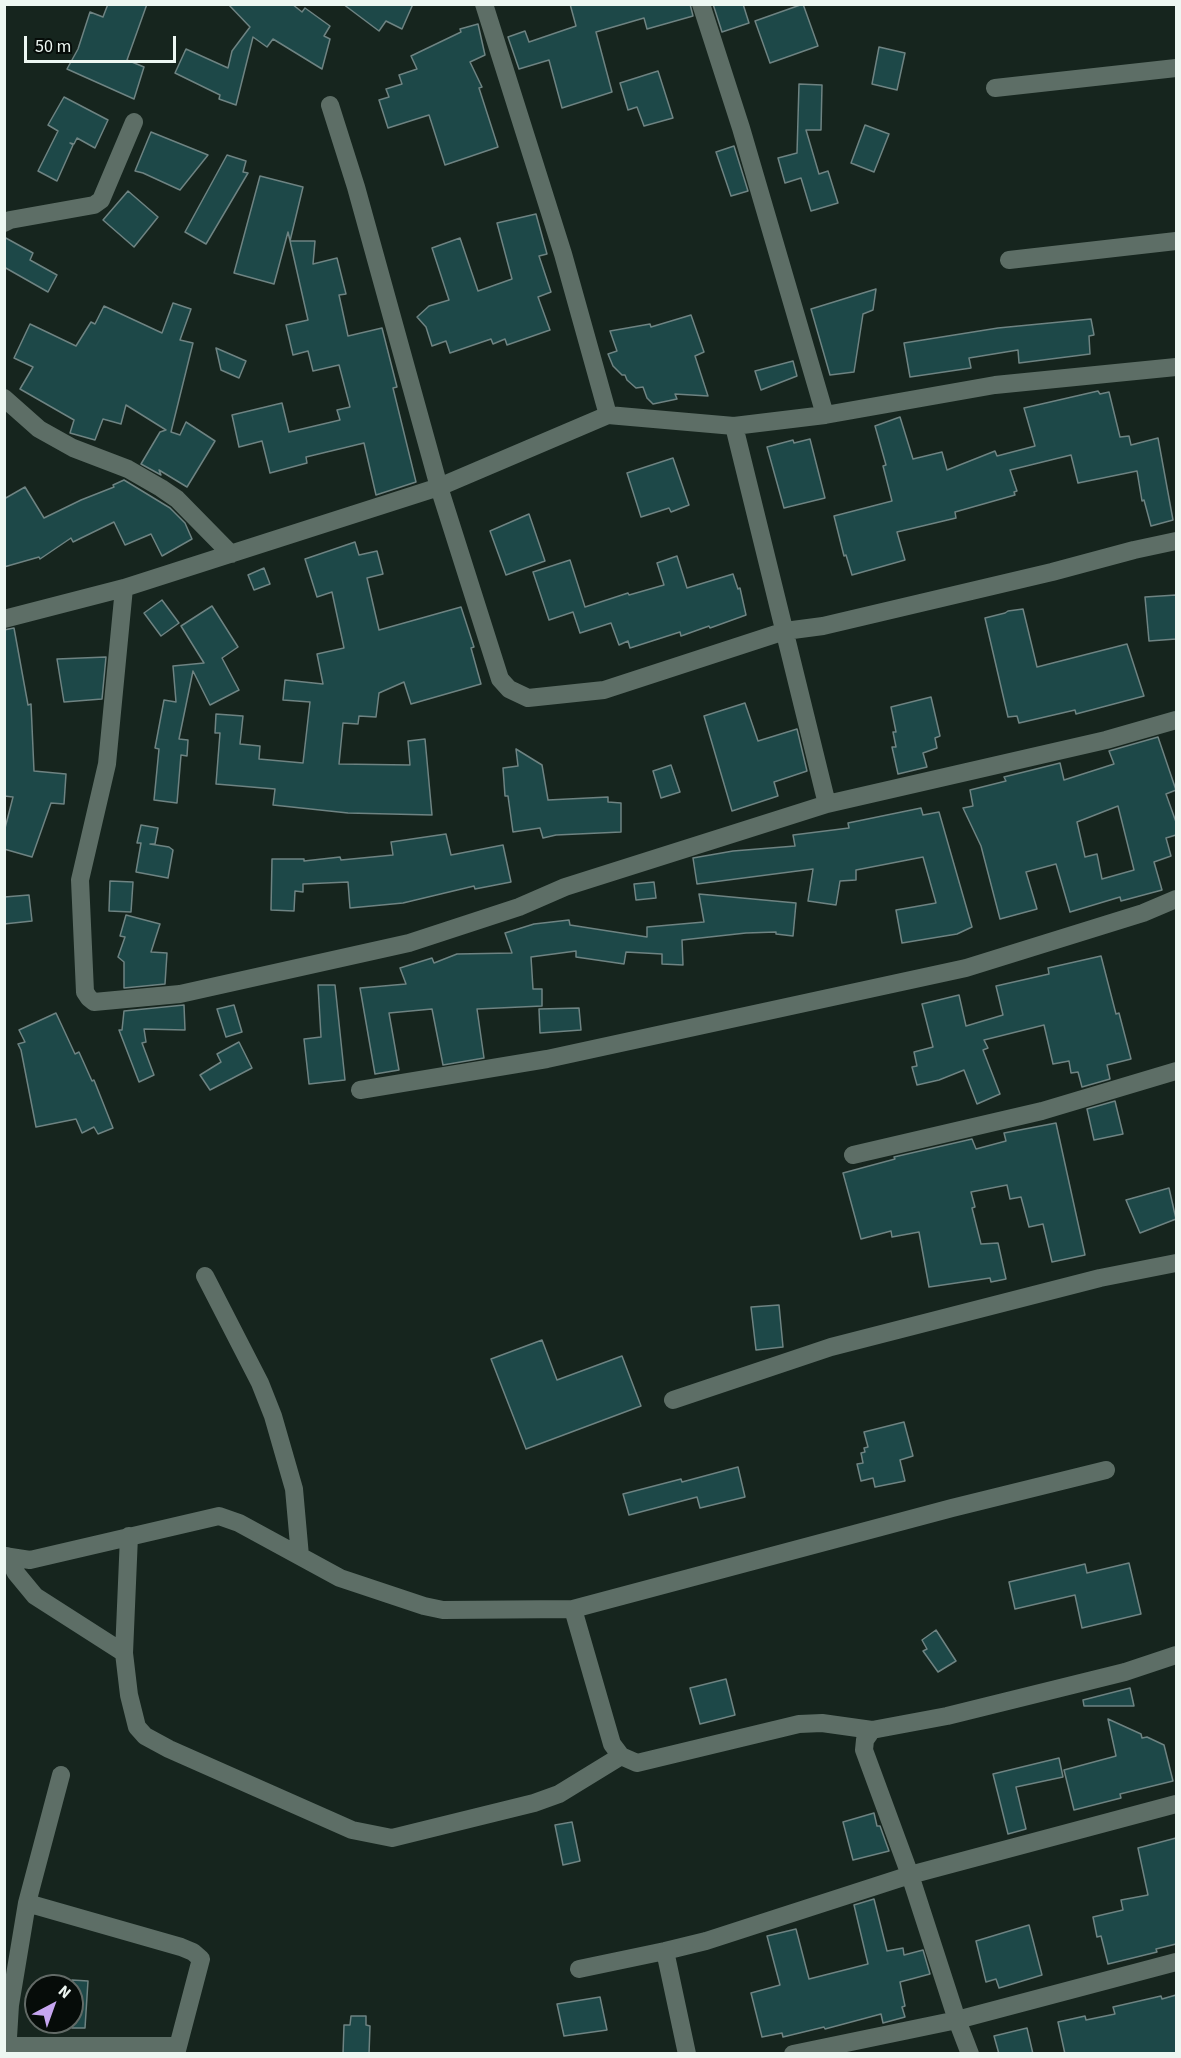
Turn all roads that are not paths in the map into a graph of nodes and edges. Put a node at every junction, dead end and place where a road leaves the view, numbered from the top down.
1 (484, 4) edge
2 (701, 4) edge
3 (1176, 68) edge
4 (995, 88) dead end
5 (330, 105) dead end
6 (134, 122) dead end
7 (4, 223) edge
8 (1176, 241) edge
9 (1009, 260) dead end
10 (1176, 367) edge
11 (4, 398) edge
12 (608, 415) junction
13 (825, 415) junction
14 (734, 426) junction
15 (440, 487) junction
16 (1176, 541) edge
17 (231, 554) junction
18 (124, 588) junction
19 (4, 619) edge
20 (785, 631) junction
21 (1176, 720) edge
22 (827, 804) junction
23 (1176, 898) edge
24 (1176, 1071) edge
25 (360, 1090) dead end
26 (853, 1155) dead end
27 (1176, 1263) edge
28 (205, 1276) dead end
29 (673, 1400) dead end
30 (1106, 1470) dead end
31 (129, 1536) junction
32 (6, 1556) edge
33 (300, 1556) junction
34 (573, 1609) junction
35 (124, 1653) junction
36 (1176, 1655) edge
37 (872, 1730) junction
38 (621, 1756) junction
39 (61, 1775) dead end
40 (1176, 1804) edge
41 (910, 1875) junction
42 (27, 1903) junction
43 (665, 1951) junction
44 (1176, 1962) edge
45 (579, 1969) dead end
46 (957, 2020) junction
47 (7, 2050) edge
48 (177, 2050) edge
49 (687, 2054) edge
50 (793, 2054) edge
51 (970, 2054) edge

1 - 12 street
2 - 13 street
3 - 4 street
5 - 15 street
6 - 7 street
8 - 9 street
10 - 13 street
11 - 17 street
12 - 14 street
12 - 15 street
13 - 14 street
14 - 20 street
15 - 17 street
15 - 20 street
16 - 20 street
17 - 18 street
18 - 19 street
18 - 22 street
20 - 22 street
21 - 22 street
23 - 25 street
24 - 26 street
27 - 29 street
28 - 33 street
30 - 34 street
31 - 32 street
31 - 33 street
31 - 35 street
32 - 35 street
33 - 34 street
34 - 38 street
35 - 38 street
36 - 37 street
37 - 38 street
37 - 41 street
39 - 42 street
40 - 41 street
41 - 43 street
41 - 46 street
42 - 47 street
42 - 48 street
43 - 45 street
43 - 49 street
44 - 46 street
46 - 50 street
46 - 51 street
47 - 48 street

